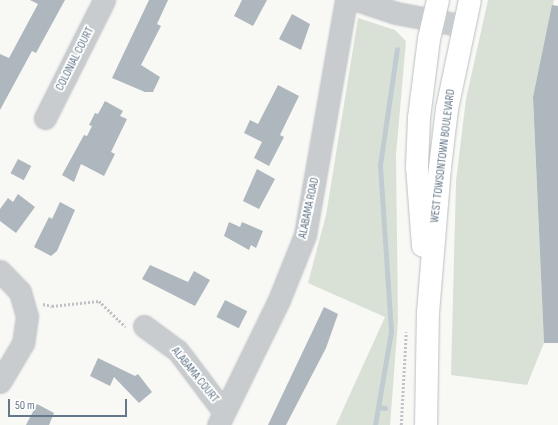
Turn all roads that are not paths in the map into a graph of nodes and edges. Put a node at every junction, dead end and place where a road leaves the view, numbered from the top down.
1 (104, 0) edge
2 (346, 0) edge
3 (357, 0) edge
4 (470, 0) edge
5 (436, 10) edge
6 (464, 26) junction
7 (44, 118) dead end
8 (0, 271) edge
9 (428, 313) junction
10 (144, 326) dead end
11 (0, 382) edge
12 (221, 419) edge
13 (426, 425) edge

1 - 7 street, COLONIAL COURT
2 - 12 street, ALABAMA ROAD
3 - 5 street
4 - 6 main road, WEST TOWSONTOWN BOULEVARD
5 - 6 street
5 - 9 main road, WEST TOWSONTOWN BOULEVARD
6 - 9 main road, WEST TOWSONTOWN BOULEVARD
8 - 11 street
9 - 13 main road, WEST TOWSONTOWN BOULEVARD
10 - 12 street, ALABAMA COURT

